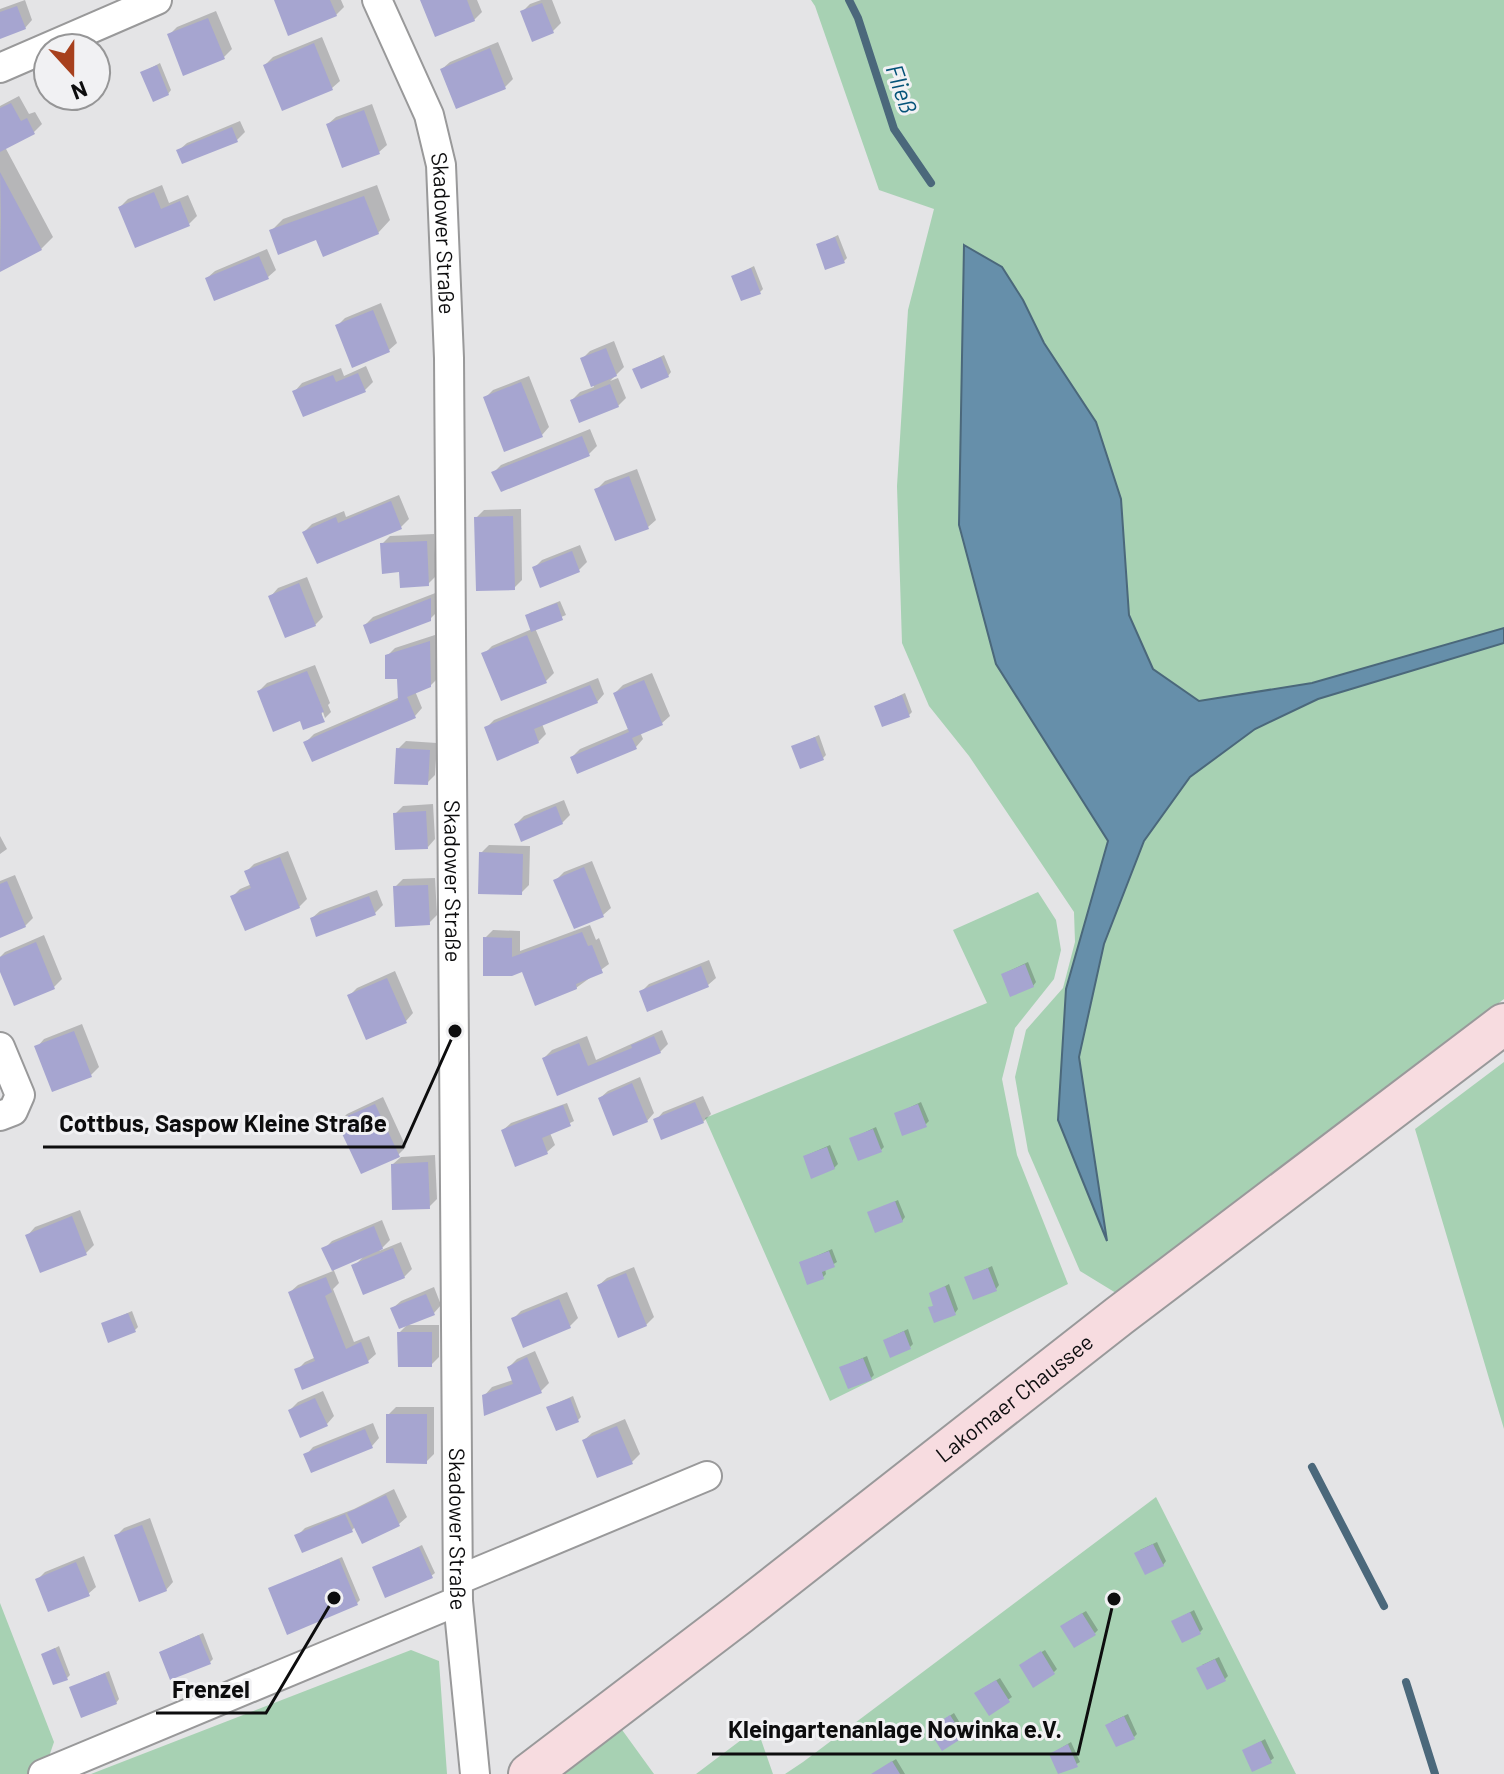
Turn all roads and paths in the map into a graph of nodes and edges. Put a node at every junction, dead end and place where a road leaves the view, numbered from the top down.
1 (157, 0) edge
2 (377, 0) edge
3 (0, 68) edge
4 (1504, 1024) edge
5 (0, 1047) edge
6 (0, 1116) edge
7 (707, 1476) dead end
8 (458, 1590) junction
9 (43, 1774) edge
10 (475, 1774) edge
11 (529, 1774) edge

1 - 3 street
2 - 8 street, Skadower Straße
4 - 11 street, Lakomaer Chaussee
5 - 6 street
7 - 8 street
8 - 9 street
8 - 10 street, Skadower Straße

